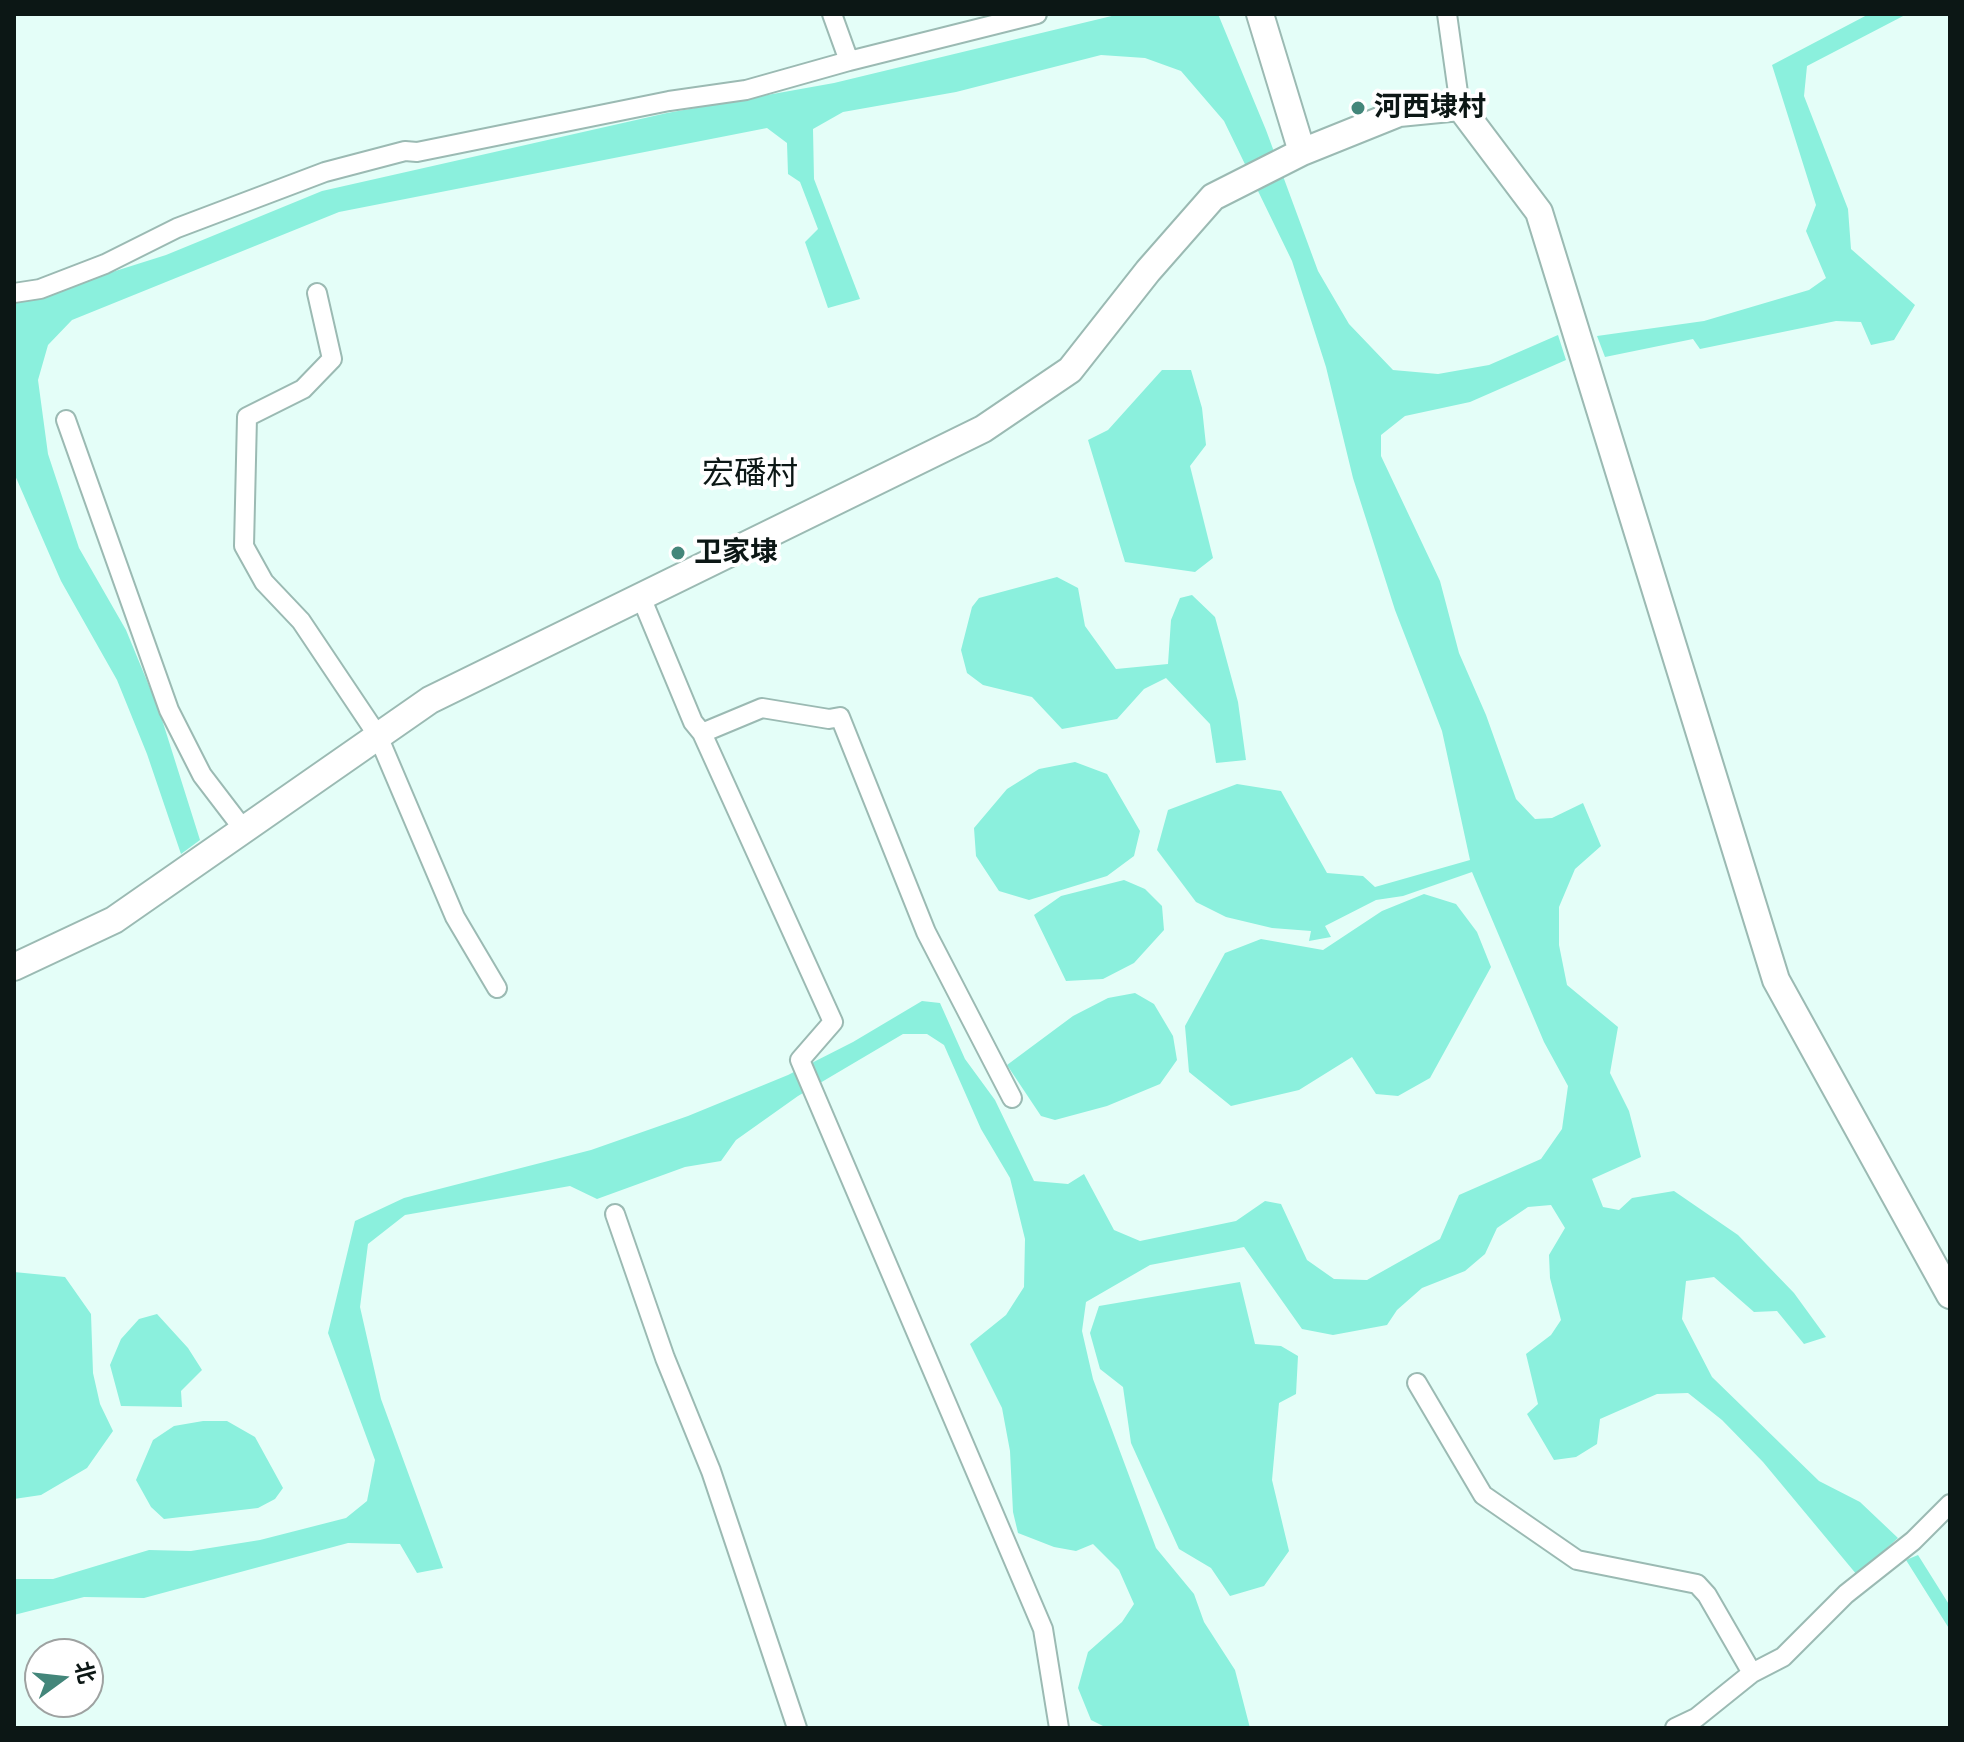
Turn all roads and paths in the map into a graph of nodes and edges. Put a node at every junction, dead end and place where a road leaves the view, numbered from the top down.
1 (832, 14) edge
2 (1037, 14) edge
3 (1260, 14) edge
4 (1447, 14) edge
5 (849, 61) junction
6 (1460, 107) junction
7 (1293, 156) junction
8 (14, 293) edge
9 (317, 293) dead end
10 (66, 420) dead end
11 (641, 597) junction
12 (702, 733) junction
13 (378, 736) junction
14 (244, 830) junction
15 (14, 967) edge
16 (497, 988) dead end
17 (1012, 1098) dead end
18 (615, 1214) dead end
19 (1950, 1295) edge
20 (1417, 1383) dead end
21 (1950, 1504) edge
22 (1752, 1673) junction
23 (797, 1728) edge
24 (1059, 1728) edge
25 (1675, 1728) edge

1 - 5 street
2 - 5 street
3 - 7 street
4 - 6 street
5 - 8 street
6 - 7 street
6 - 19 street
7 - 11 street
9 - 13 street
10 - 14 street
11 - 12 street
11 - 13 street
12 - 17 street
12 - 24 street
13 - 14 street
13 - 16 street
14 - 15 street
18 - 23 street
20 - 22 street
21 - 22 street
22 - 25 street

